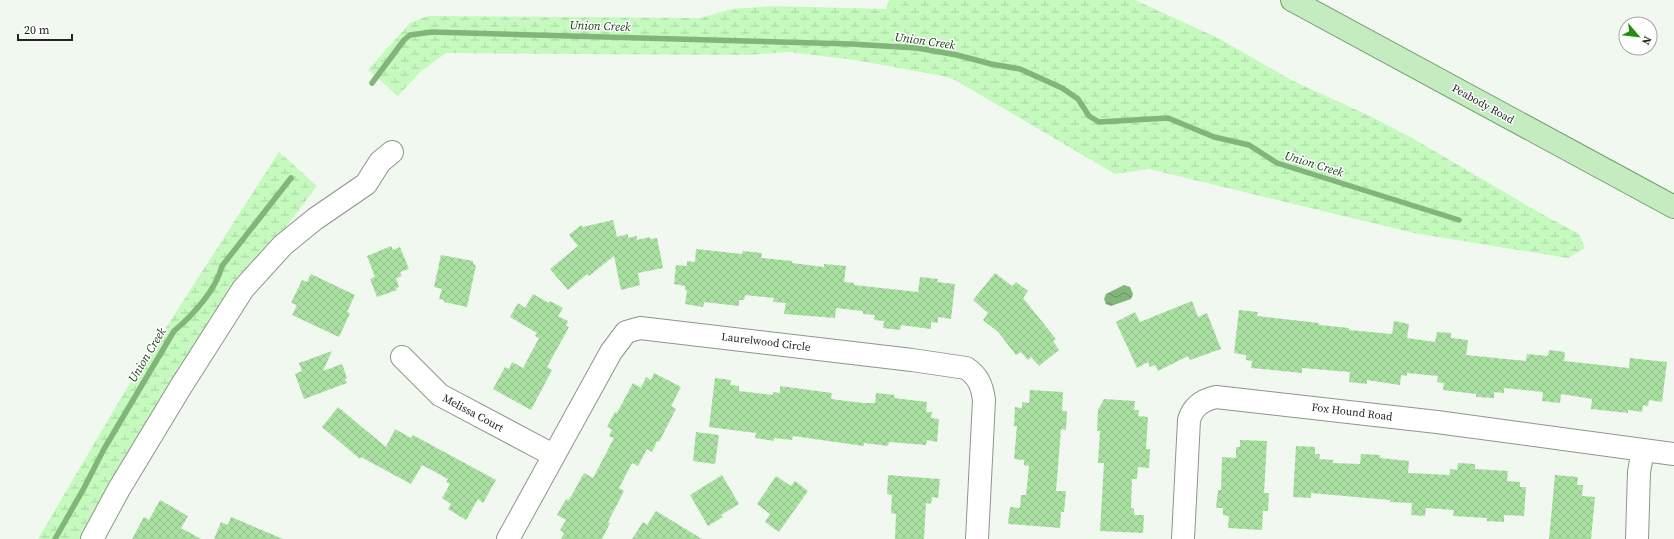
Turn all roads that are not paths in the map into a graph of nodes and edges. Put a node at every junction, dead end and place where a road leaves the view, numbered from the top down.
1 (1292, 0) edge
2 (392, 152) dead end
3 (1674, 207) edge
4 (402, 357) dead end
5 (1643, 450) junction
6 (1674, 454) edge
7 (553, 455) junction
8 (92, 539) edge
9 (508, 539) edge
10 (977, 539) edge
11 (1183, 539) edge
12 (1637, 539) edge

1 - 3 main road, Peabody Road
2 - 8 street
4 - 7 street, Melissa Court
5 - 6 street, Fox Hound Road
5 - 11 street, Fox Hound Road
5 - 12 street
7 - 9 street, Laurelwood Circle
7 - 10 street, Laurelwood Circle

